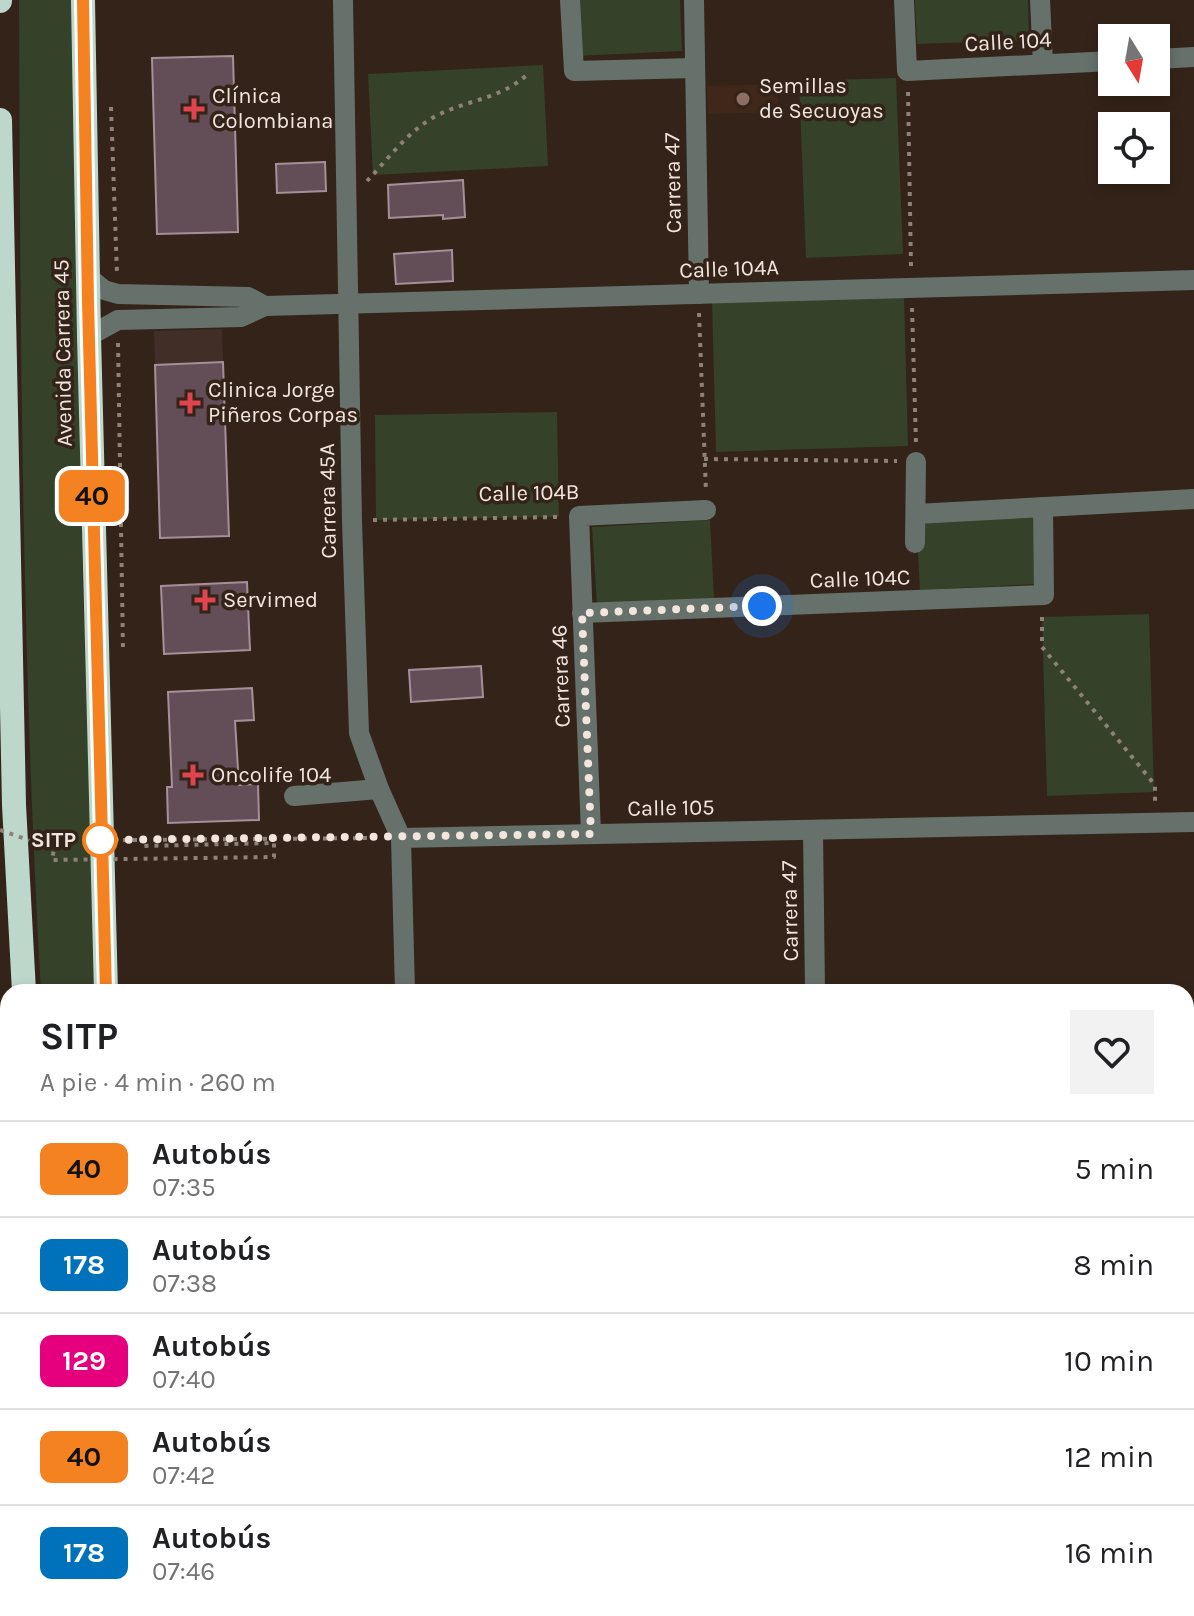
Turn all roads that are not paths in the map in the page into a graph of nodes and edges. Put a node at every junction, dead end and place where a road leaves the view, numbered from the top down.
1 (83, 0) edge
2 (343, 0) edge
3 (570, 0) edge
4 (694, 0) edge
5 (904, 0) edge
6 (1040, 0) edge
7 (1194, 57) edge
8 (1170, 58) edge
9 (1098, 62) edge
10 (1043, 64) junction
11 (695, 68) junction
12 (0, 120) edge
13 (88, 277) junction
14 (1194, 280) edge
15 (699, 294) junction
16 (348, 303) junction
17 (265, 306) junction
18 (89, 336) junction
19 (916, 462) road end
20 (1194, 499) edge
21 (1043, 507) junction
22 (706, 510) road end
23 (916, 514) junction
24 (579, 516) joint
25 (915, 543) dead end
26 (582, 613) junction
27 (379, 789) junction
28 (294, 796) dead end
29 (1194, 822) edge
30 (813, 830) junction
31 (591, 834) junction
32 (401, 838) junction
33 (24, 984) edge
34 (106, 984) edge
35 (405, 984) edge
36 (815, 984) edge

1 - 13 highway, Avenida Carrera 45
2 - 16 street, Carrera 45A
3 - 11 street
4 - 11 street, Carrera 47
5 - 10 street, Calle 104
6 - 10 street
7 - 8 street
9 - 10 street, Calle 104
11 - 15 street, Carrera 47
12 - 33 highway
13 - 17 street, Calle 104A
13 - 18 highway, Avenida Carrera 45
14 - 15 street, Calle 104A
15 - 16 street, Calle 104A
16 - 17 street, Calle 104A
16 - 27 street, Carrera 45A
17 - 18 street, Calle 104A
18 - 34 highway, Avenida Carrera 45
19 - 23 street
20 - 21 street
21 - 23 street
21 - 26 street, Calle 104C
22 - 24 street, Calle 104B
23 - 25 street
24 - 26 street, Carrera 46
26 - 31 street, Carrera 46
27 - 28 street
27 - 32 street, Carrera 45A
29 - 30 street, Calle 105
30 - 31 street, Calle 105
30 - 36 street, Carrera 47
31 - 32 street, Calle 105
32 - 35 street, Carrera 45A

